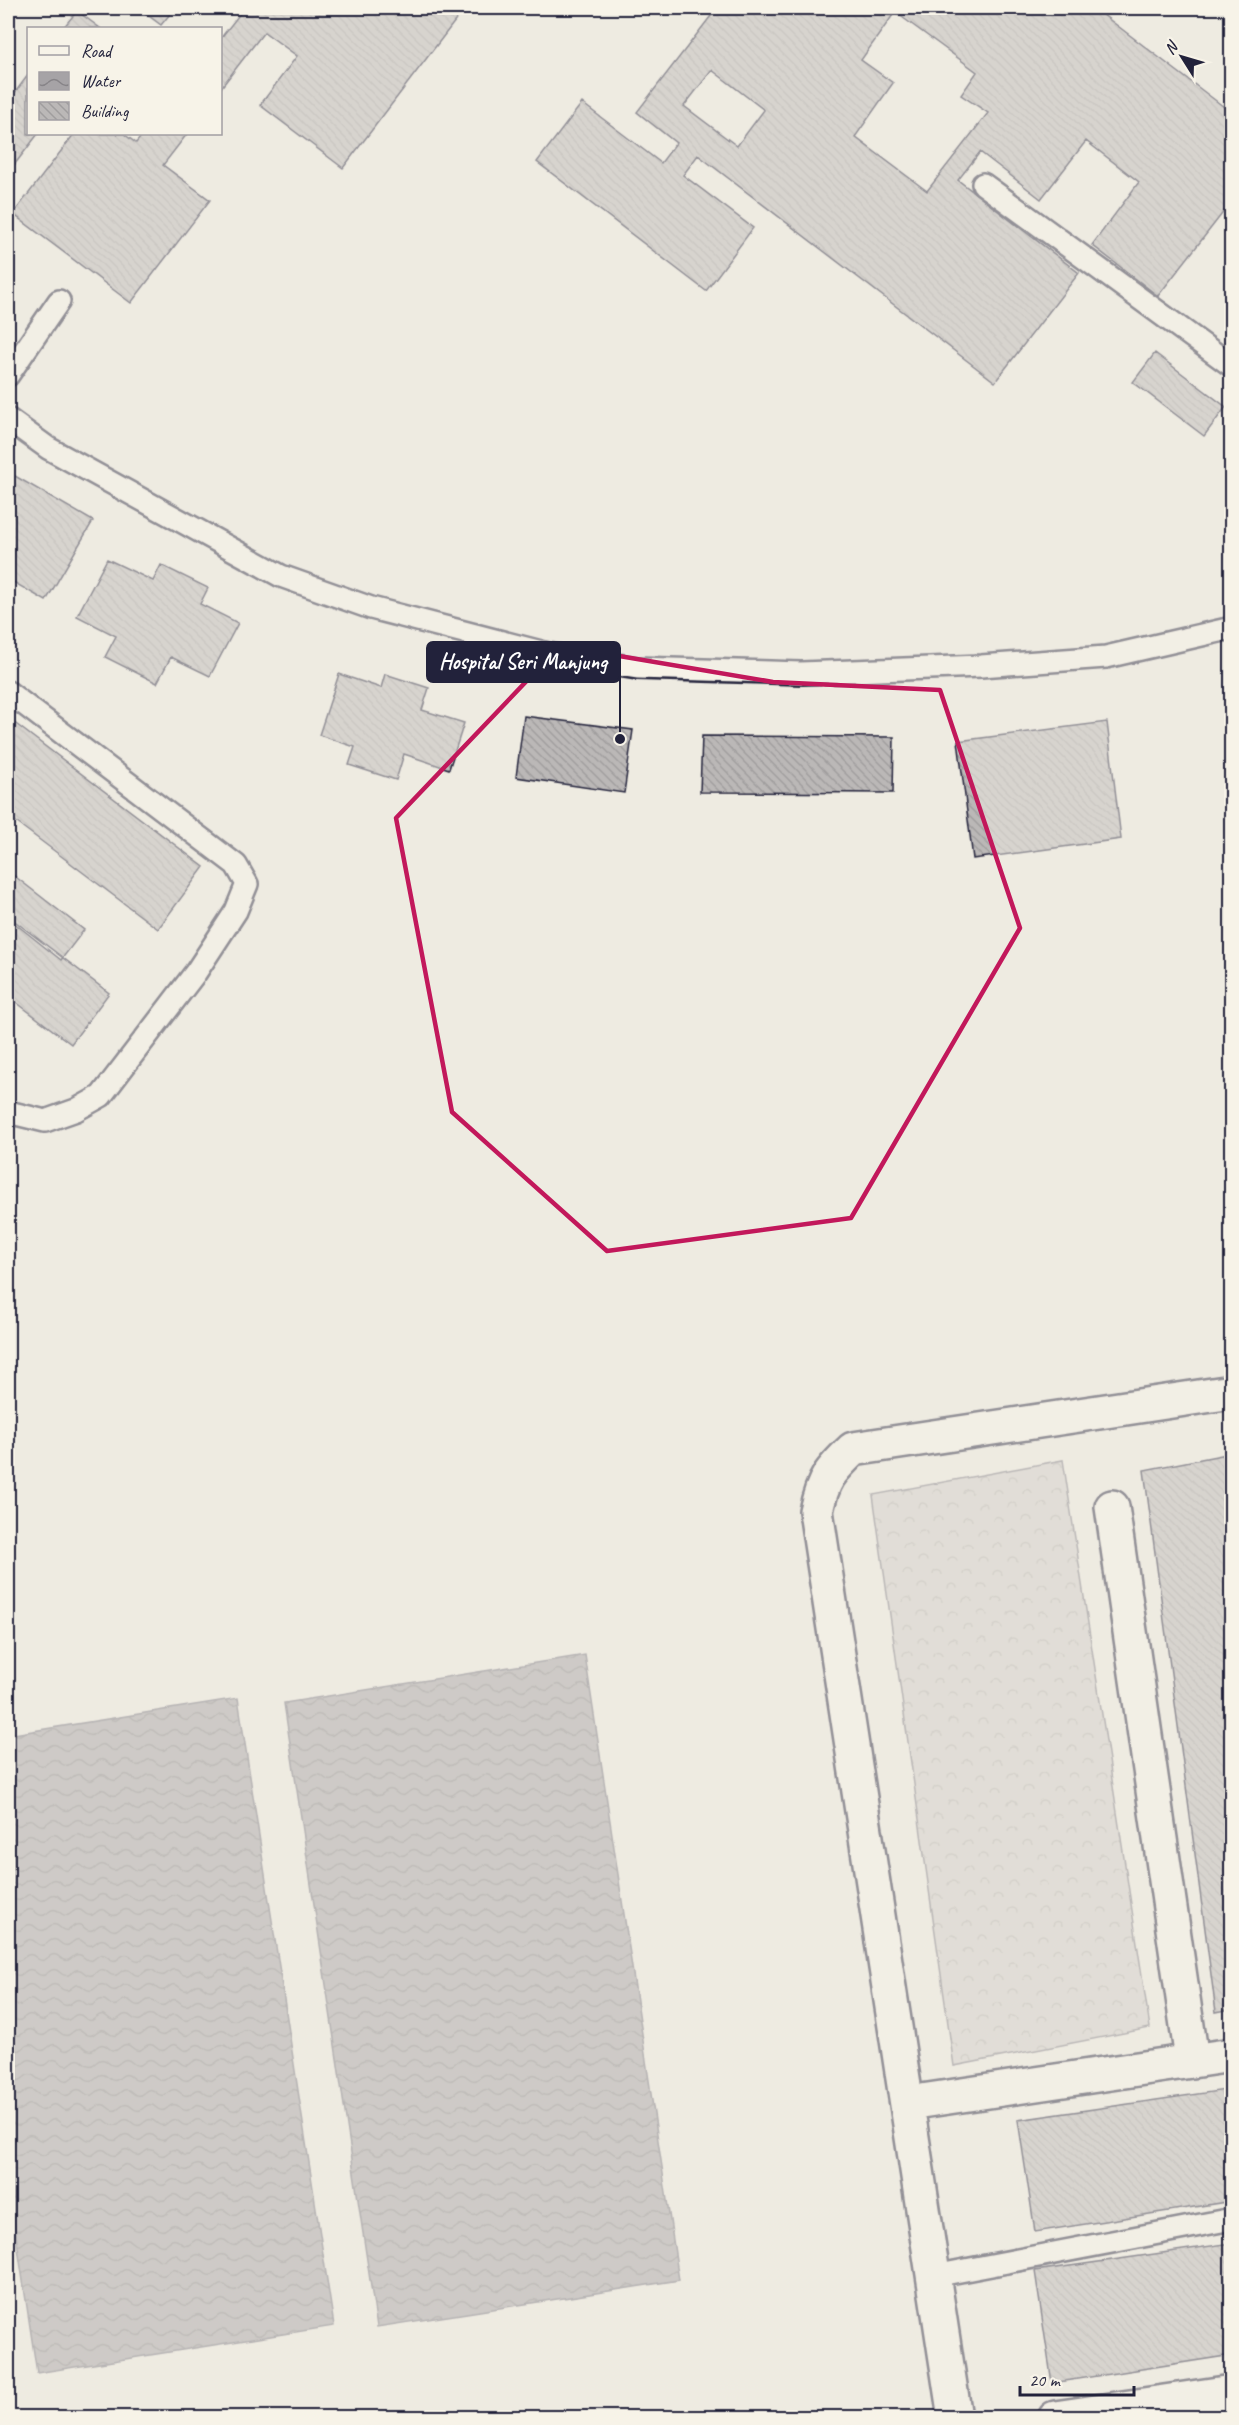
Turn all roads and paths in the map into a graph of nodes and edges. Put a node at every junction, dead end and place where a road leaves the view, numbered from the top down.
1 (983, 184) dead end
2 (59, 302) dead end
3 (1232, 366) edge
4 (8, 375) edge
5 (8, 419) edge
6 (1232, 628) edge
7 (8, 692) edge
8 (8, 1112) edge
9 (1232, 1392) edge
10 (1112, 1507) dead end
11 (1232, 2055) edge
12 (1192, 2060) junction
13 (908, 2103) junction
14 (1232, 2219) edge
15 (934, 2276) junction
16 (1232, 2392) edge
17 (955, 2418) edge
18 (1054, 2418) edge

1 - 3 lane
2 - 4 lane
5 - 6 lane
7 - 8 lane
9 - 13 street
10 - 12 street
11 - 12 street
12 - 13 street
13 - 15 street
14 - 15 lane
15 - 17 street
16 - 18 street

